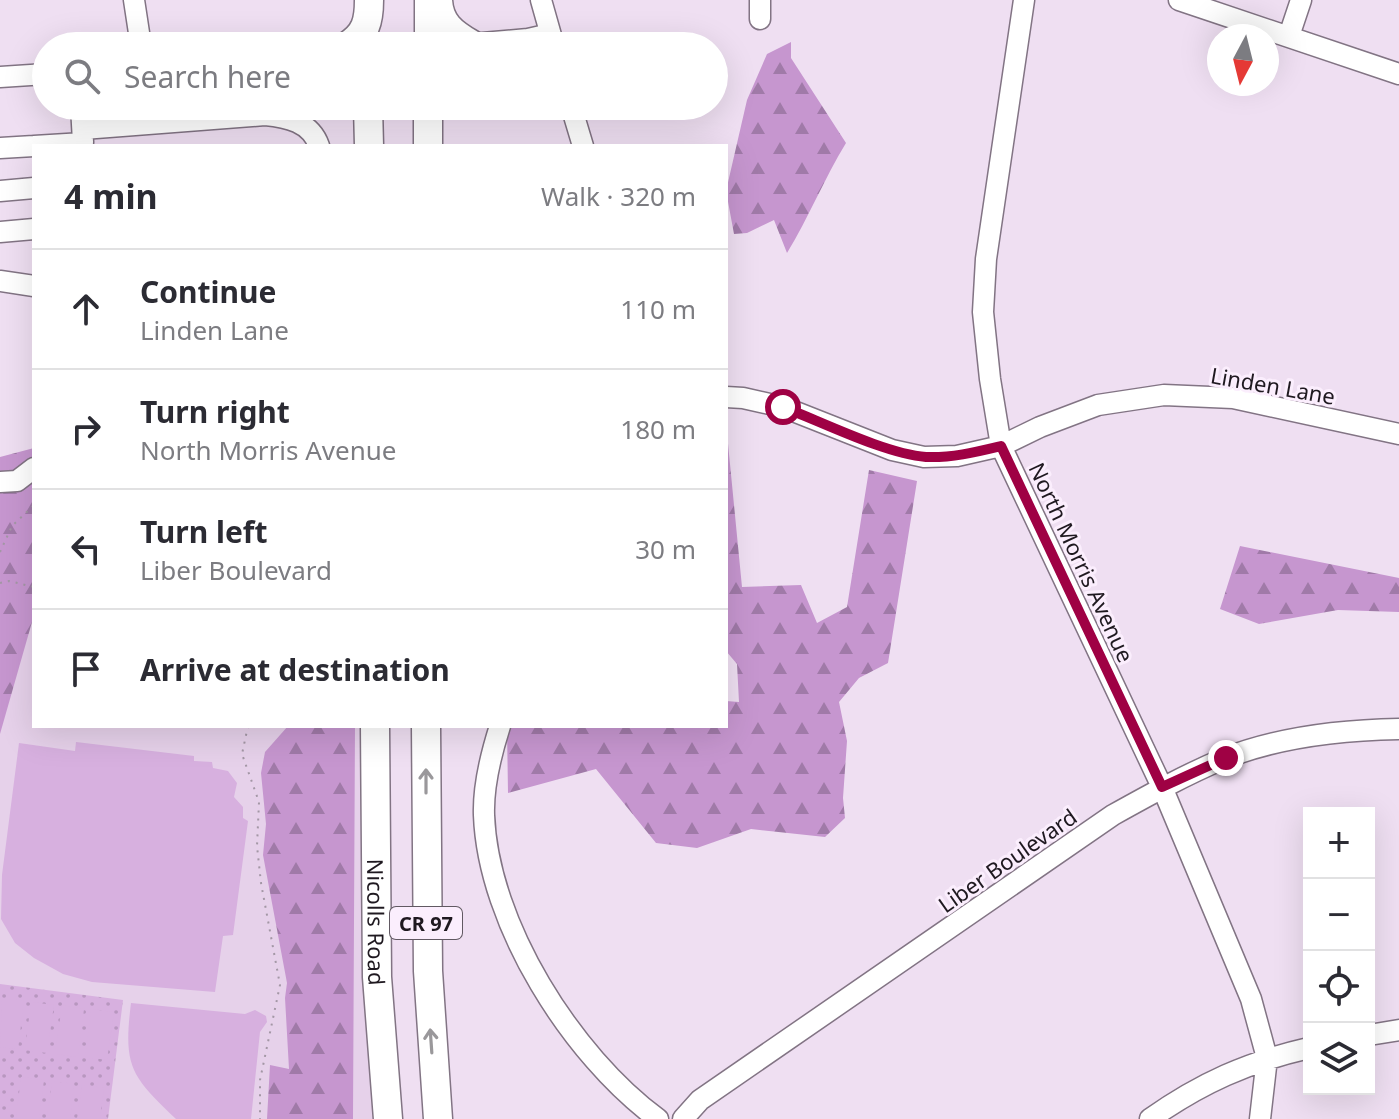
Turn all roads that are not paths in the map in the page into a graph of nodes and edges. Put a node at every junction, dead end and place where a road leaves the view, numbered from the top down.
1 (134, 0) edge
2 (369, 0) edge
3 (380, 0) edge
4 (429, 0) edge
5 (438, 0) edge
6 (541, 0) edge
7 (1024, 0) edge
8 (1179, 0) edge
9 (1301, 0) edge
10 (139, 32) edge
11 (363, 32) edge
12 (380, 32) edge
13 (429, 32) edge
14 (453, 32) edge
15 (550, 32) edge
16 (1289, 36) junction
17 (1399, 74) edge
18 (32, 75) edge
19 (0, 77) edge
20 (227, 120) edge
21 (293, 120) edge
22 (368, 120) edge
23 (380, 120) edge
24 (428, 120) edge
25 (575, 120) edge
26 (83, 139) edge
27 (48, 144) edge
28 (318, 144) edge
29 (369, 144) edge
30 (380, 144) edge
31 (428, 144) edge
32 (582, 144) edge
33 (32, 146) edge
34 (0, 148) edge
35 (32, 188) edge
36 (0, 191) edge
37 (32, 229) edge
38 (0, 232) edge
39 (0, 281) edge
40 (32, 286) edge
41 (728, 397) edge
42 (1399, 434) edge
43 (1001, 446) junction
44 (32, 470) edge
45 (0, 482) edge
46 (375, 728) edge
47 (426, 728) edge
48 (499, 728) edge
49 (1399, 729) edge
50 (1162, 787) junction
51 (1399, 1030) edge
52 (1375, 1034) edge
53 (1303, 1049) edge
54 (1267, 1058) junction
55 (388, 1119) edge
56 (438, 1119) edge
57 (658, 1119) edge
58 (683, 1119) edge
59 (1150, 1119) edge
60 (1260, 1119) edge

1 - 10 street
2 - 11 highway
3 - 12 highway
4 - 13 highway
5 - 14 highway
6 - 15 street
7 - 43 street, North Morris Avenue
8 - 16 street
9 - 16 street
16 - 17 street
18 - 19 street
20 - 26 street
21 - 28 street
22 - 29 highway
23 - 30 highway
24 - 31 highway
25 - 32 street
26 - 27 street
33 - 34 street
35 - 36 street
37 - 38 street
39 - 40 street
41 - 43 street, Linden Lane
42 - 43 street, Linden Lane
43 - 50 street, North Morris Avenue
44 - 45 street
46 - 55 highway, Nicolls Road / CR 97
56 -> 47 highway, CR 97
48 - 57 street
49 - 50 street, Liber Boulevard
50 - 54 street, North Morris Avenue
50 - 58 street, Liber Boulevard
51 - 52 street
53 - 54 street
54 - 59 street
54 - 60 street, North Morris Avenue

